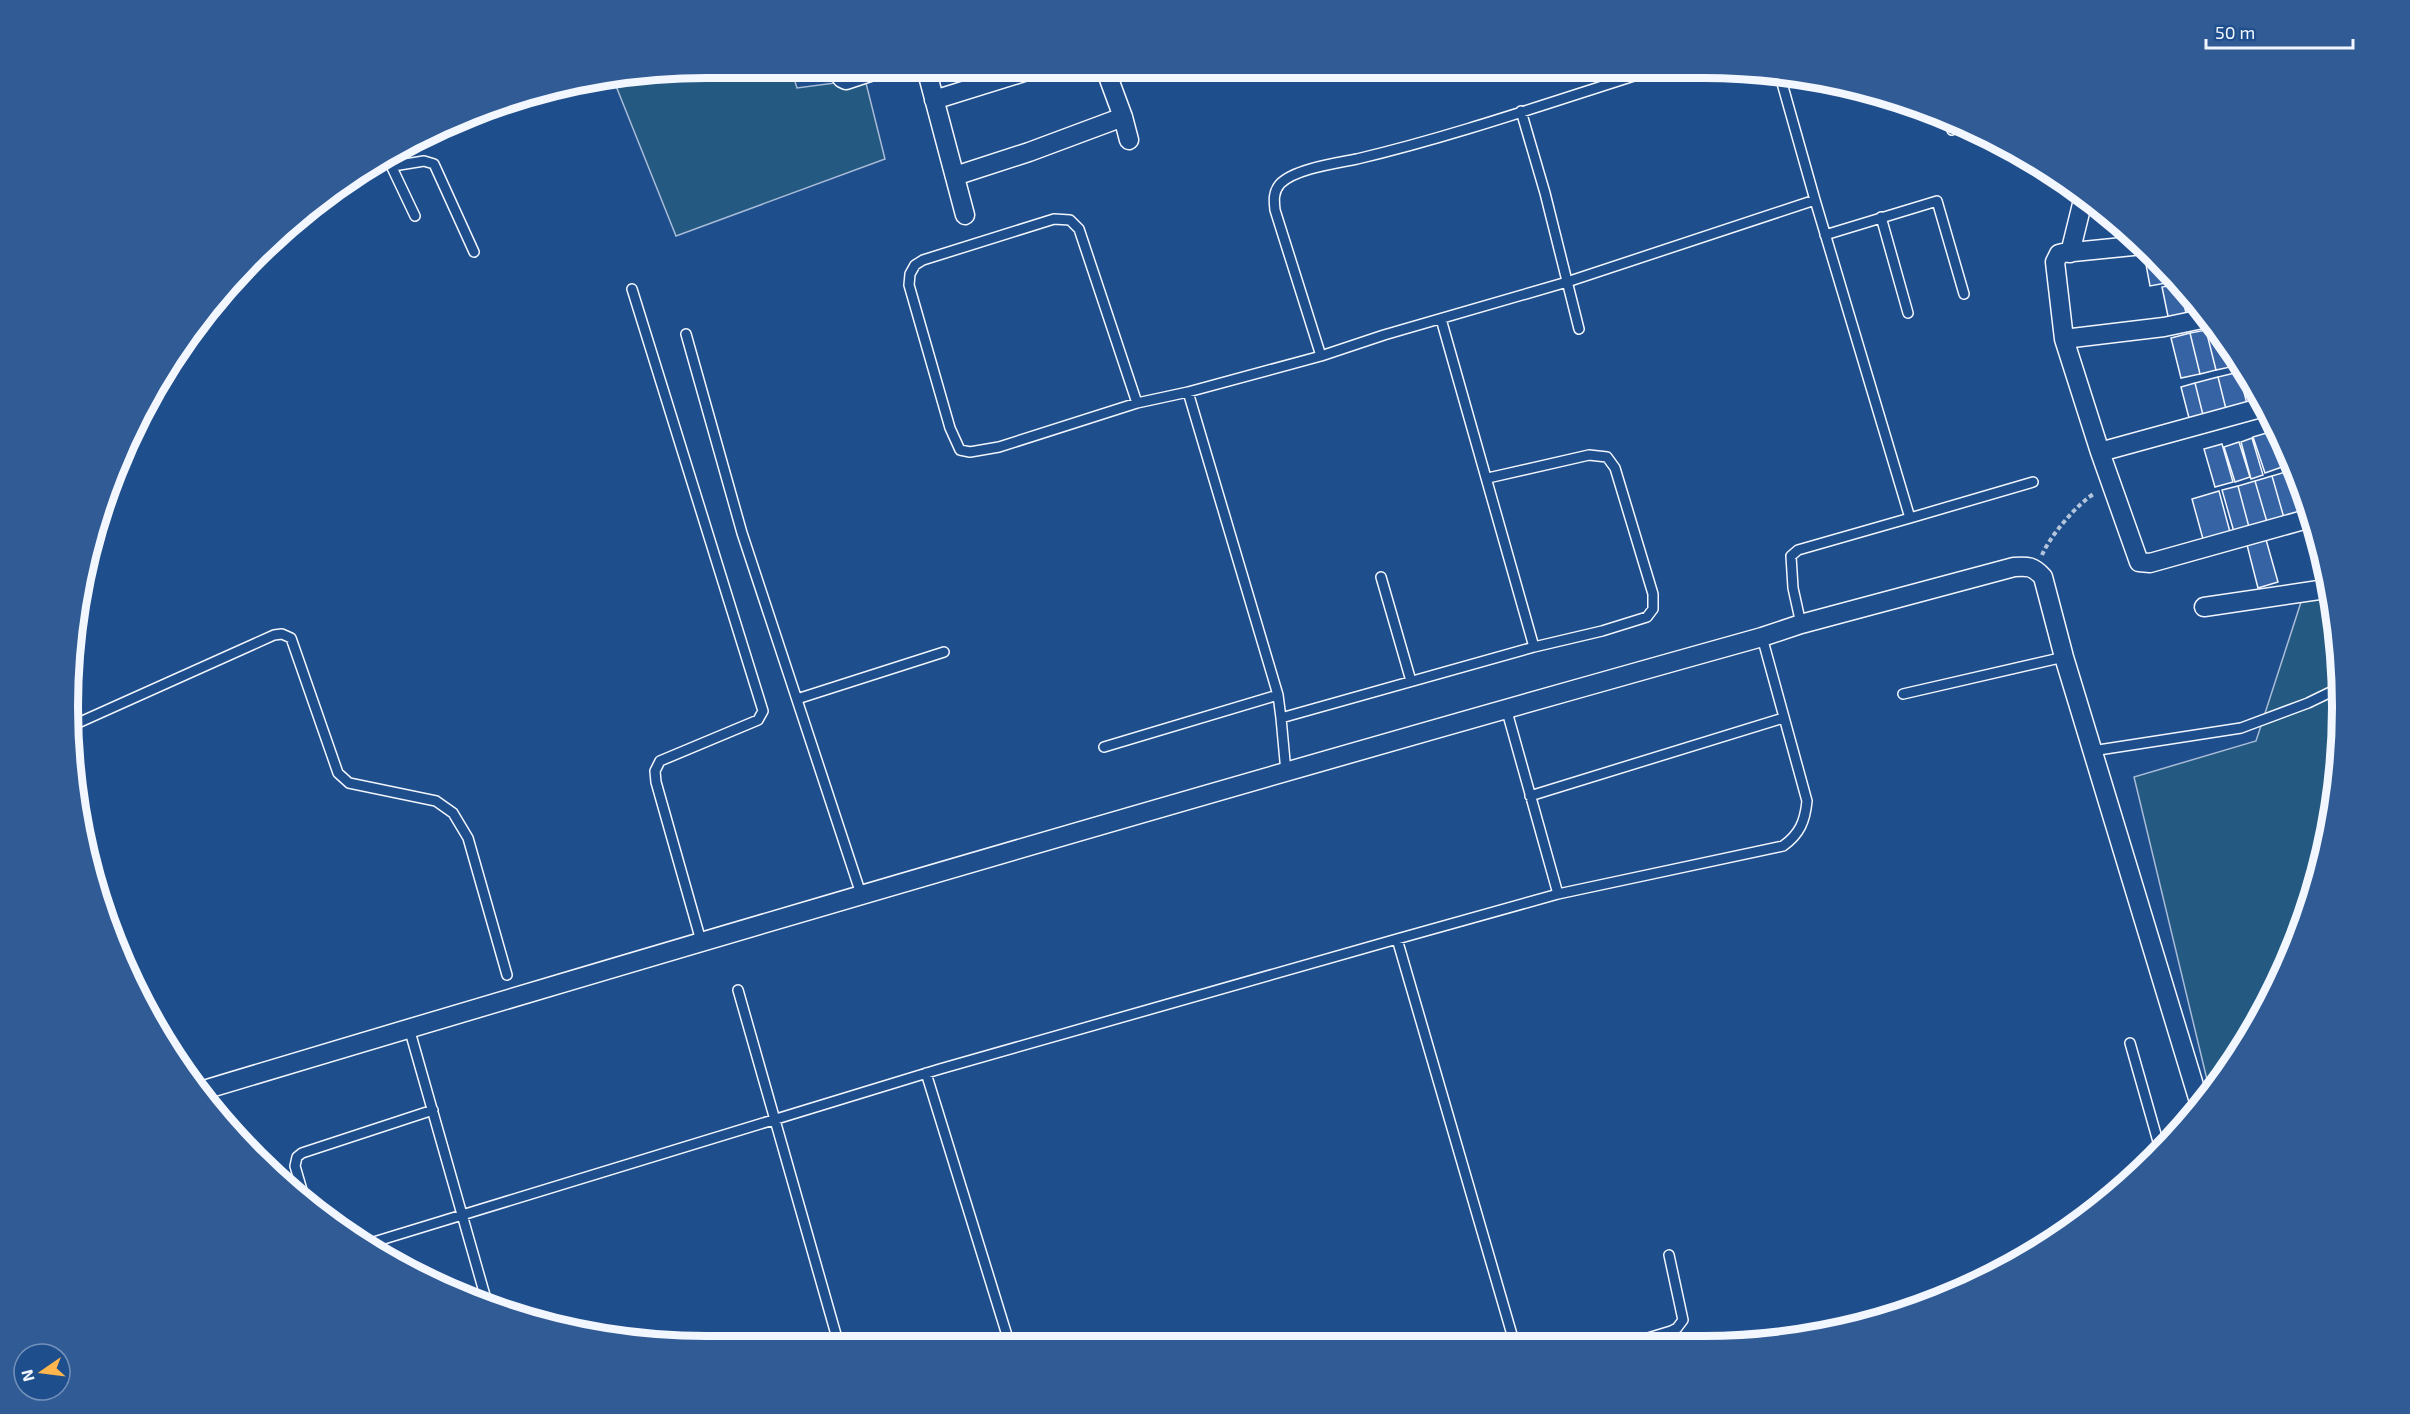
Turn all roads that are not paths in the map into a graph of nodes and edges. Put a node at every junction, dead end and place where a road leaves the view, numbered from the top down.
1 (928, 78) edge
2 (1005, 78) edge
3 (1109, 78) edge
4 (1627, 78) edge
5 (1782, 83) edge
6 (934, 100) junction
7 (1521, 111) junction
8 (1123, 117) junction
9 (1129, 140) dead end
10 (391, 163) edge
11 (393, 166) junction
12 (955, 176) junction
13 (1815, 200) junction
14 (2082, 205) edge
15 (965, 215) dead end
16 (415, 216) dead end
17 (1881, 217) junction
18 (1825, 235) junction
19 (2131, 246) edge
20 (474, 252) dead end
21 (2070, 253) junction
22 (1567, 282) junction
23 (632, 289) dead end
24 (1964, 294) dead end
25 (1908, 313) dead end
26 (1441, 319) junction
27 (2199, 320) edge
28 (1579, 329) dead end
29 (686, 334) dead end
30 (2064, 339) junction
31 (1321, 356) junction
32 (1188, 392) junction
33 (1137, 403) junction
34 (2257, 409) edge
35 (2100, 452) junction
36 (1488, 477) junction
37 (2033, 482) dead end
38 (1910, 518) junction
39 (2304, 520) edge
40 (1381, 577) dead end
41 (2321, 589) edge
42 (2204, 607) dead end
43 (1801, 624) junction
44 (1762, 637) junction
45 (1534, 647) junction
46 (944, 652) dead end
47 (2064, 657) junction
48 (1411, 681) junction
49 (2332, 692) edge
50 (1903, 694) dead end
51 (1278, 695) junction
52 (796, 699) junction
53 (1506, 708) junction
54 (1281, 718) junction
55 (1783, 718) junction
56 (78, 723) edge
57 (1104, 747) dead end
58 (2092, 751) junction
59 (1286, 772) junction
60 (1530, 796) junction
61 (861, 894) junction
62 (1558, 894) junction
63 (1397, 939) junction
64 (701, 941) junction
65 (507, 975) dead end
66 (738, 990) dead end
67 (409, 1028) junction
68 (2130, 1043) dead end
69 (926, 1073) junction
70 (207, 1089) edge
71 (2197, 1096) edge
72 (433, 1110) junction
73 (775, 1119) junction
74 (2158, 1141) edge
75 (301, 1187) edge
76 (463, 1214) junction
77 (376, 1241) edge
78 (1669, 1255) dead end
79 (485, 1295) edge
80 (836, 1336) edge
81 (1007, 1336) edge
82 (1512, 1336) edge
83 (1655, 1336) edge

1 - 6 street
2 - 6 street
3 - 8 street
4 - 7 lane
5 - 13 lane
6 - 12 street
7 - 22 lane
7 - 31 lane
8 - 9 street
8 - 12 street
10 - 11 lane
11 - 16 lane
11 - 20 lane
12 - 15 street
13 - 18 lane
13 - 22 lane
14 - 21 street
17 - 18 lane
17 - 24 lane
17 - 25 lane
18 - 38 lane
19 - 21 street
21 - 30 street
22 - 26 lane
22 - 28 lane
23 - 64 lane
26 - 31 lane
26 - 36 lane
27 - 30 street
29 - 52 lane
30 - 35 street
31 - 32 lane
32 - 33 lane
32 - 51 lane
33 - 33 lane
34 - 35 street
35 - 39 street
36 - 45 lane
36 - 45 lane
37 - 38 lane
38 - 43 lane
40 - 48 lane
41 - 42 street
43 - 44 street
43 - 47 street
44 - 53 street
44 - 55 lane
45 - 48 lane
46 - 52 lane
47 - 50 lane
47 - 58 street
48 - 54 lane
49 - 58 lane
51 - 54 lane
51 - 57 lane
52 - 61 lane
53 - 59 street
53 - 60 lane
54 - 59 lane
55 - 60 lane
55 - 62 lane
56 - 65 lane
58 - 71 street
59 - 61 street
60 - 62 lane
61 - 64 street
62 - 63 lane
63 - 69 lane
63 - 82 lane
64 - 67 street
66 - 73 lane
67 - 70 street
67 - 72 lane
68 - 74 lane
69 - 73 lane
69 - 81 lane
72 - 75 lane
72 - 76 lane
73 - 76 lane
73 - 80 lane
76 - 77 lane
76 - 79 lane
78 - 83 lane

